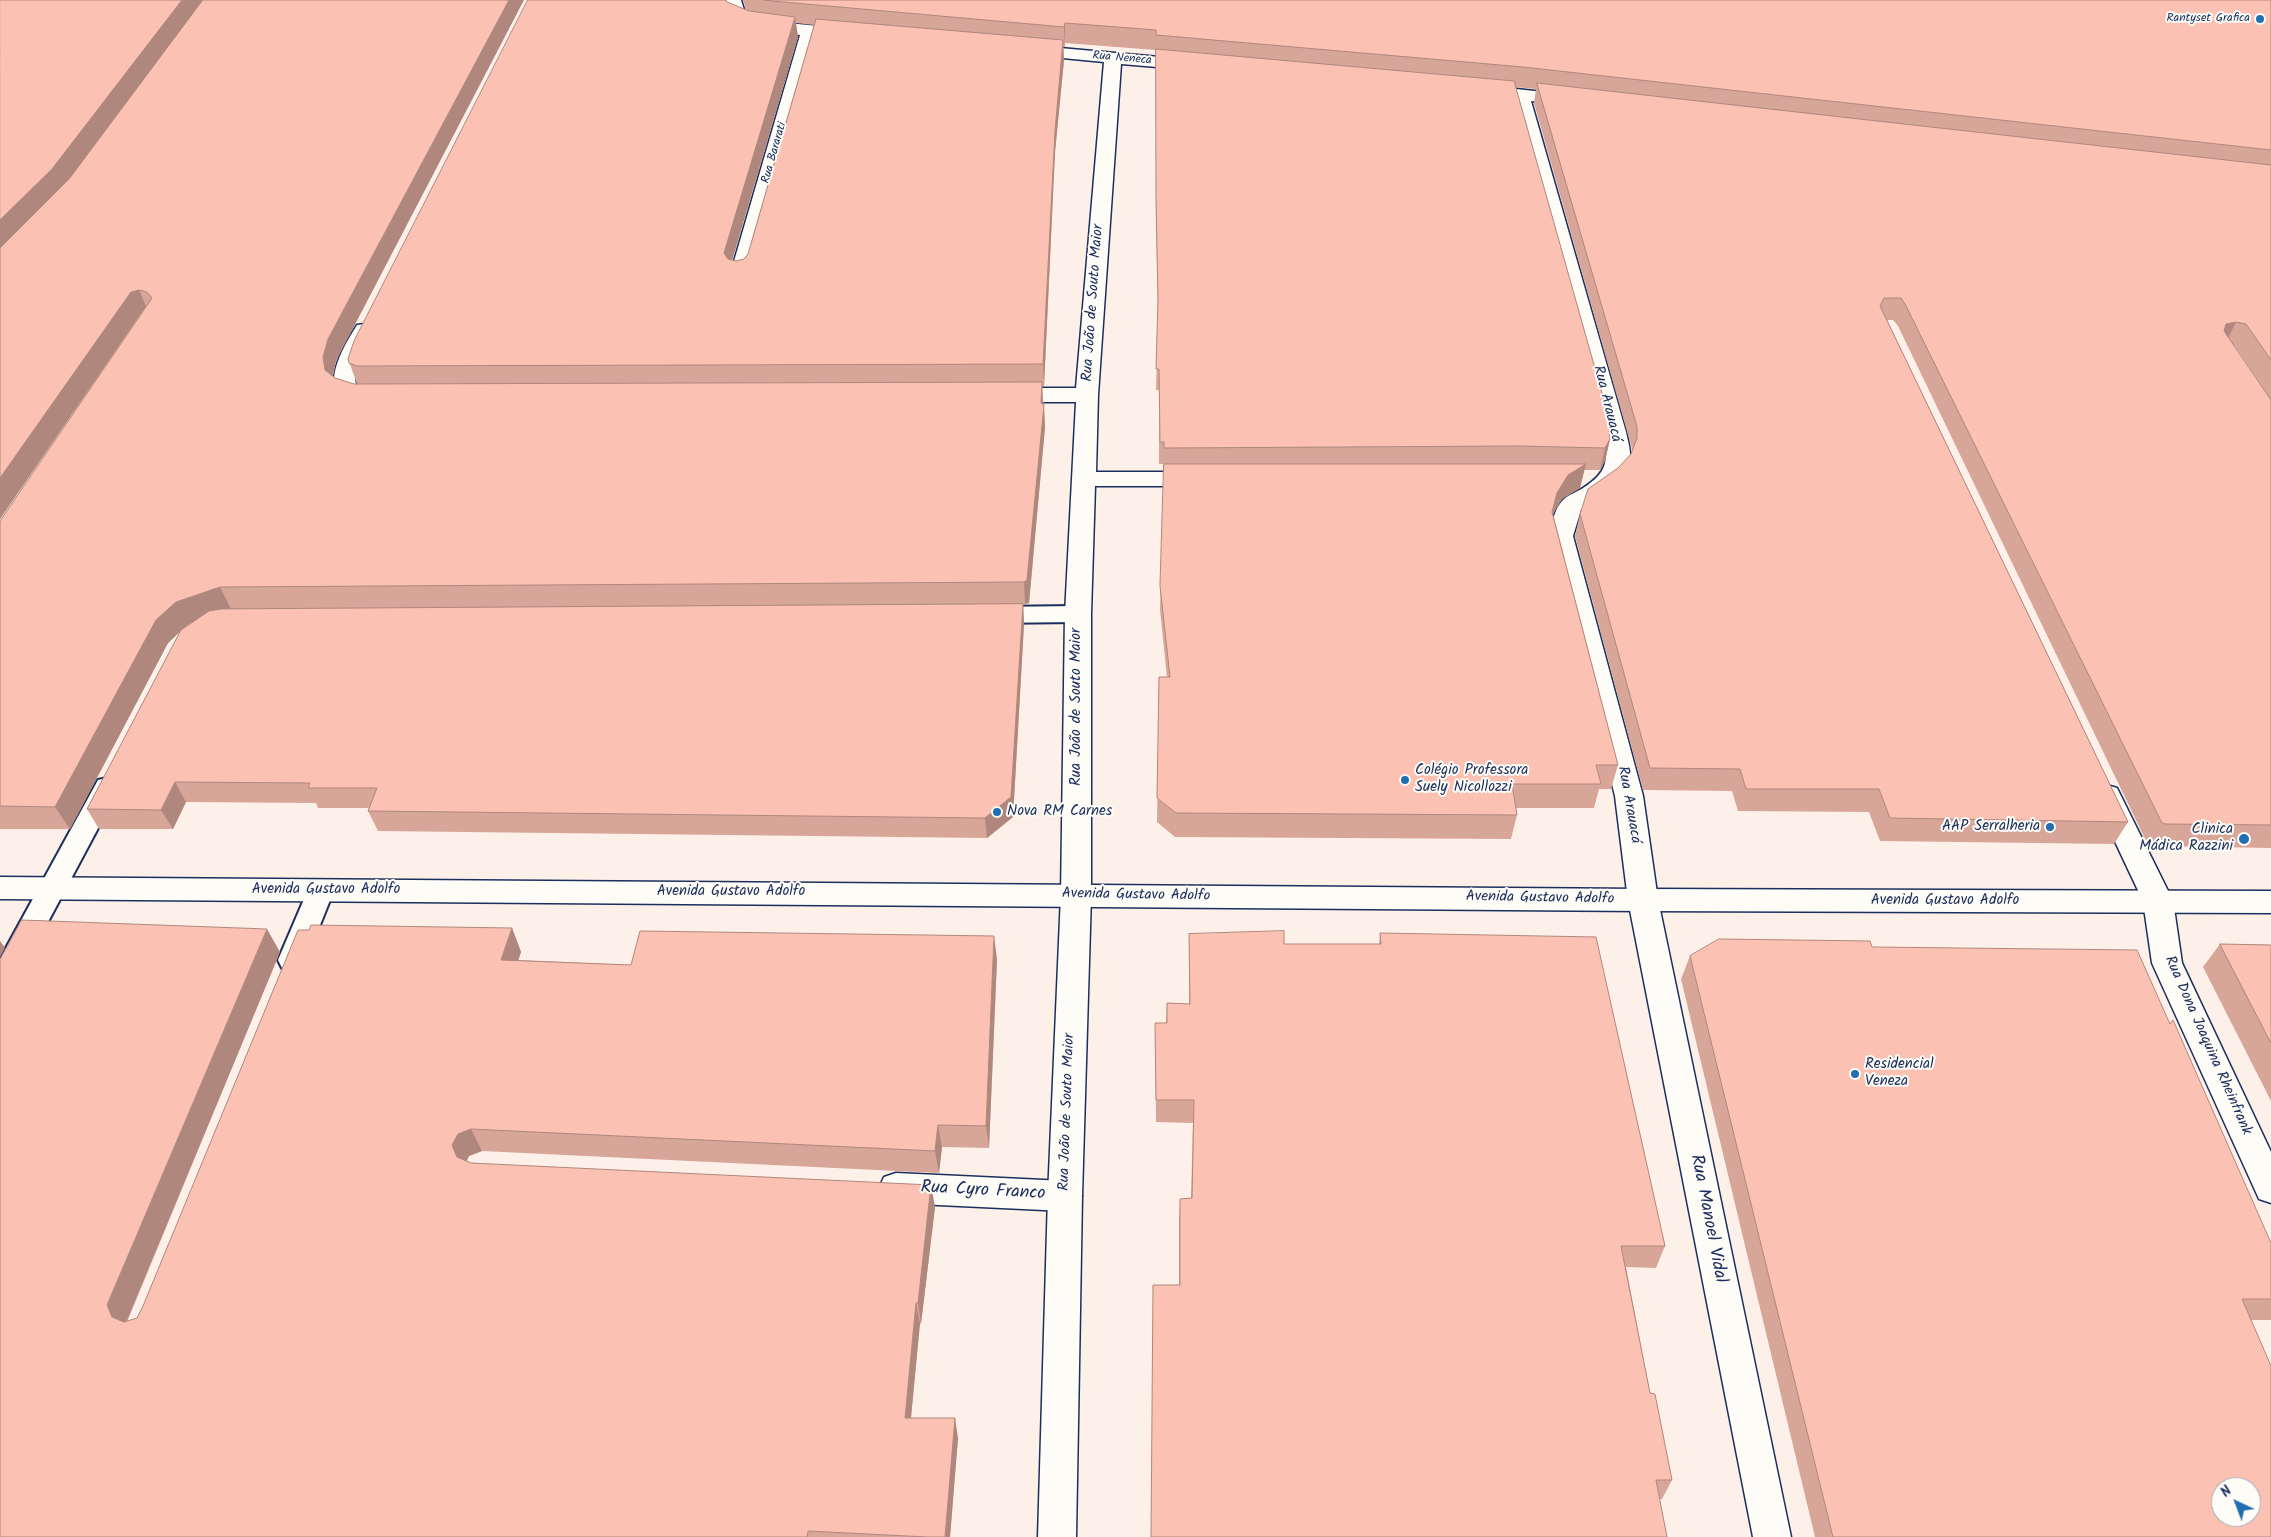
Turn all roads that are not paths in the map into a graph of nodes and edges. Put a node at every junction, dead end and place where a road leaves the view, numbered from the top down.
1 (733, 0) edge
2 (810, 31) junction
3 (870, 36) edge
4 (1008, 48) edge
5 (1113, 58) junction
6 (1209, 66) edge
7 (1461, 89) edge
8 (1520, 94) junction
9 (1588, 102) edge
10 (740, 275) edge
11 (372, 318) edge
12 (1087, 395) junction
13 (988, 396) edge
14 (392, 397) edge
15 (1220, 478) edge
16 (1571, 478) edge
17 (1084, 479) junction
18 (1609, 479) junction
19 (1078, 614) junction
20 (968, 615) edge
21 (117, 766) edge
22 (2098, 775) edge
23 (0, 888) edge
24 (54, 888) junction
25 (321, 890) junction
26 (1076, 895) junction
27 (1643, 900) junction
28 (2158, 901) junction
29 (2271, 902) edge
30 (0, 985) edge
31 (281, 987) edge
32 (867, 1187) edge
33 (2271, 1188) edge
34 (1065, 1196) junction
35 (1057, 1537) edge
36 (1772, 1537) edge

1 - 2 street
2 - 3 street
2 - 10 street, Rua Bararati
4 - 5 street, Rua Neneca
5 - 6 street, Rua Neneca
5 - 12 street, Rua João de Souto Maior
7 - 8 street
8 - 9 street
8 - 18 street, Rua Arauacá
11 - 14 street
12 - 13 street
12 - 17 street, Rua João de Souto Maior
15 - 17 street
16 - 18 street
17 - 19 street, Rua João de Souto Maior
18 - 27 street, Rua Arauacá
19 - 20 lane
19 - 26 street, Rua João de Souto Maior
21 - 24 lane
22 - 28 street, Rua Dona Joaquina Rheinfrank
23 - 24 street, Avenida Gustavo Adolfo
24 - 25 street, Avenida Gustavo Adolfo
24 - 30 lane
25 - 26 street, Avenida Gustavo Adolfo
25 - 31 lane
26 - 27 street, Avenida Gustavo Adolfo
26 - 34 street, Rua João de Souto Maior
27 - 28 street, Avenida Gustavo Adolfo
27 - 36 street, Rua Manoel Vidal
28 - 29 street, Avenida Gustavo Adolfo
28 - 33 street, Rua Dona Joaquina Rheinfrank
32 - 34 street, Rua Cyro Franco
34 - 35 street, Rua João de Souto Maior

